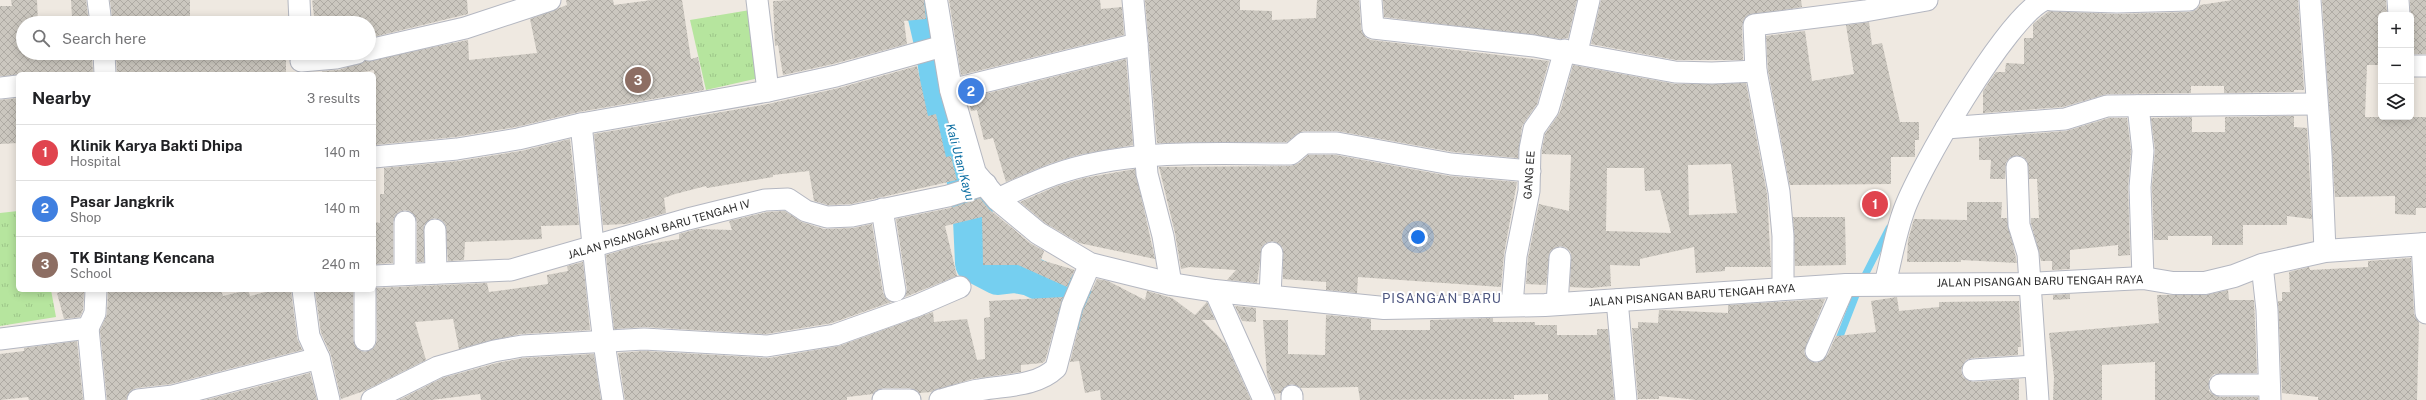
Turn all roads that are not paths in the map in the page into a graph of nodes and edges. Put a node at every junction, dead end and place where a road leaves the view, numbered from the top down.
1 (98, 0) edge
2 (299, 0) edge
3 (550, 0) edge
4 (757, 0) edge
5 (936, 0) edge
6 (1133, 0) edge
7 (1371, 0) edge
8 (1589, 0) edge
9 (1927, 0) edge
10 (2051, 0) edge
11 (2187, 0) edge
12 (2310, 0) edge
13 (2398, 0) edge
14 (1905, 2) edge
15 (2399, 12) edge
16 (100, 16) edge
17 (300, 16) edge
18 (1137, 44) junction
19 (937, 47) junction
20 (376, 48) edge
21 (1571, 51) junction
22 (104, 60) edge
23 (322, 60) edge
24 (300, 63) edge
25 (2414, 66) edge
26 (2426, 66) edge
27 (1756, 71) junction
28 (105, 72) edge
29 (16, 86) edge
30 (0, 88) edge
31 (951, 90) junction
32 (768, 91) junction
33 (2316, 104) junction
34 (2138, 106) junction
35 (581, 124) junction
36 (1946, 128) junction
37 (1145, 156) junction
38 (376, 157) edge
39 (2017, 167) dead end
40 (1530, 171) junction
41 (980, 190) junction
42 (882, 209) junction
43 (405, 222) dead end
44 (436, 230) dead end
45 (2424, 244) edge
46 (595, 247) junction
47 (2325, 250) junction
48 (1272, 253) dead end
49 (1560, 258) dead end
50 (1090, 264) junction
51 (2262, 265) junction
52 (436, 273) junction
53 (405, 274) junction
54 (376, 276) edge
55 (2143, 278) junction
56 (1171, 284) junction
57 (1878, 284) junction
58 (2029, 284) junction
59 (1845, 285) junction
60 (960, 287) dead end
61 (1783, 289) junction
62 (895, 291) dead end
63 (1215, 291) junction
64 (95, 292) edge
65 (303, 292) edge
66 (365, 292) edge
67 (1270, 296) junction
68 (1618, 300) junction
69 (1557, 304) junction
70 (1512, 305) junction
71 (2426, 313) edge
72 (88, 328) junction
73 (0, 339) edge
74 (365, 340) dead end
75 (603, 342) junction
76 (1816, 351) dead end
77 (319, 358) junction
78 (2035, 366) junction
79 (1973, 370) dead end
80 (2220, 385) dead end
81 (2270, 392) edge
82 (95, 400) edge
83 (138, 400) edge
84 (329, 400) edge
85 (372, 400) edge
86 (613, 400) edge
87 (883, 400) edge
88 (910, 400) edge
89 (940, 400) edge
90 (1264, 400) edge
91 (1626, 400) edge
92 (2038, 400) edge

1 - 16 street
2 - 17 street
3 - 20 street
4 - 32 street
5 - 19 street, JALAN PISANGAN BARU TENGAH RAYA
6 - 18 street
7 - 21 street
8 - 21 street, GANG EE
9 - 14 street
10 - 11 street
10 - 36 street
12 - 33 street
13 - 15 street
14 - 27 street
18 - 31 street
18 - 37 street
19 - 31 street, JALAN PISANGAN BARU TENGAH RAYA
19 - 32 street
21 - 27 street
21 - 40 street, GANG EE
22 - 28 street
23 - 24 street
25 - 26 street
27 - 61 street
29 - 30 street
31 - 41 street, JALAN PISANGAN BARU TENGAH RAYA
32 - 35 street
33 - 34 street
33 - 47 street
34 - 36 street
34 - 55 street
35 - 38 street
35 - 46 street
36 - 57 street
37 - 40 street, JALAN PISANGAN BARU TENGAH IV
37 - 41 street, JALAN PISANGAN BARU TENGAH IV
37 - 56 street
39 - 58 street
40 - 70 street, GANG EE
41 - 42 street, JALAN PISANGAN BARU TENGAH IV
41 - 50 street, JALAN PISANGAN BARU TENGAH RAYA
42 - 46 street, JALAN PISANGAN BARU TENGAH IV
42 - 62 street
43 - 53 street
44 - 52 street
45 - 47 street, JALAN PISANGAN BARU TENGAH RAYA
45 - 71 street
46 - 52 street, JALAN PISANGAN BARU TENGAH IV
46 - 75 street
47 - 51 street, JALAN PISANGAN BARU TENGAH RAYA
48 - 67 street
49 - 69 street
50 - 56 street, JALAN PISANGAN BARU TENGAH RAYA
50 - 89 street
51 - 55 street, JALAN PISANGAN BARU TENGAH RAYA
51 - 81 street
52 - 53 street, JALAN PISANGAN BARU TENGAH IV
53 - 54 street, JALAN PISANGAN BARU TENGAH IV
55 - 58 street, JALAN PISANGAN BARU TENGAH RAYA
56 - 63 street, JALAN PISANGAN BARU TENGAH RAYA
57 - 58 street, JALAN PISANGAN BARU TENGAH RAYA
57 - 59 street, JALAN PISANGAN BARU TENGAH RAYA
58 - 78 street
59 - 61 street, JALAN PISANGAN BARU TENGAH RAYA
59 - 76 street
60 - 75 street
61 - 68 street, JALAN PISANGAN BARU TENGAH RAYA
63 - 67 street, JALAN PISANGAN BARU TENGAH RAYA
63 - 90 street
64 - 72 street
65 - 77 street
66 - 74 street
67 - 70 street, JALAN PISANGAN BARU TENGAH RAYA
68 - 69 street, JALAN PISANGAN BARU TENGAH RAYA
68 - 91 street
69 - 70 street, JALAN PISANGAN BARU TENGAH RAYA
72 - 73 street
72 - 82 street
75 - 85 street
75 - 86 street
77 - 83 street
77 - 84 street
78 - 79 street
78 - 92 street
80 - 81 street
87 - 88 street

